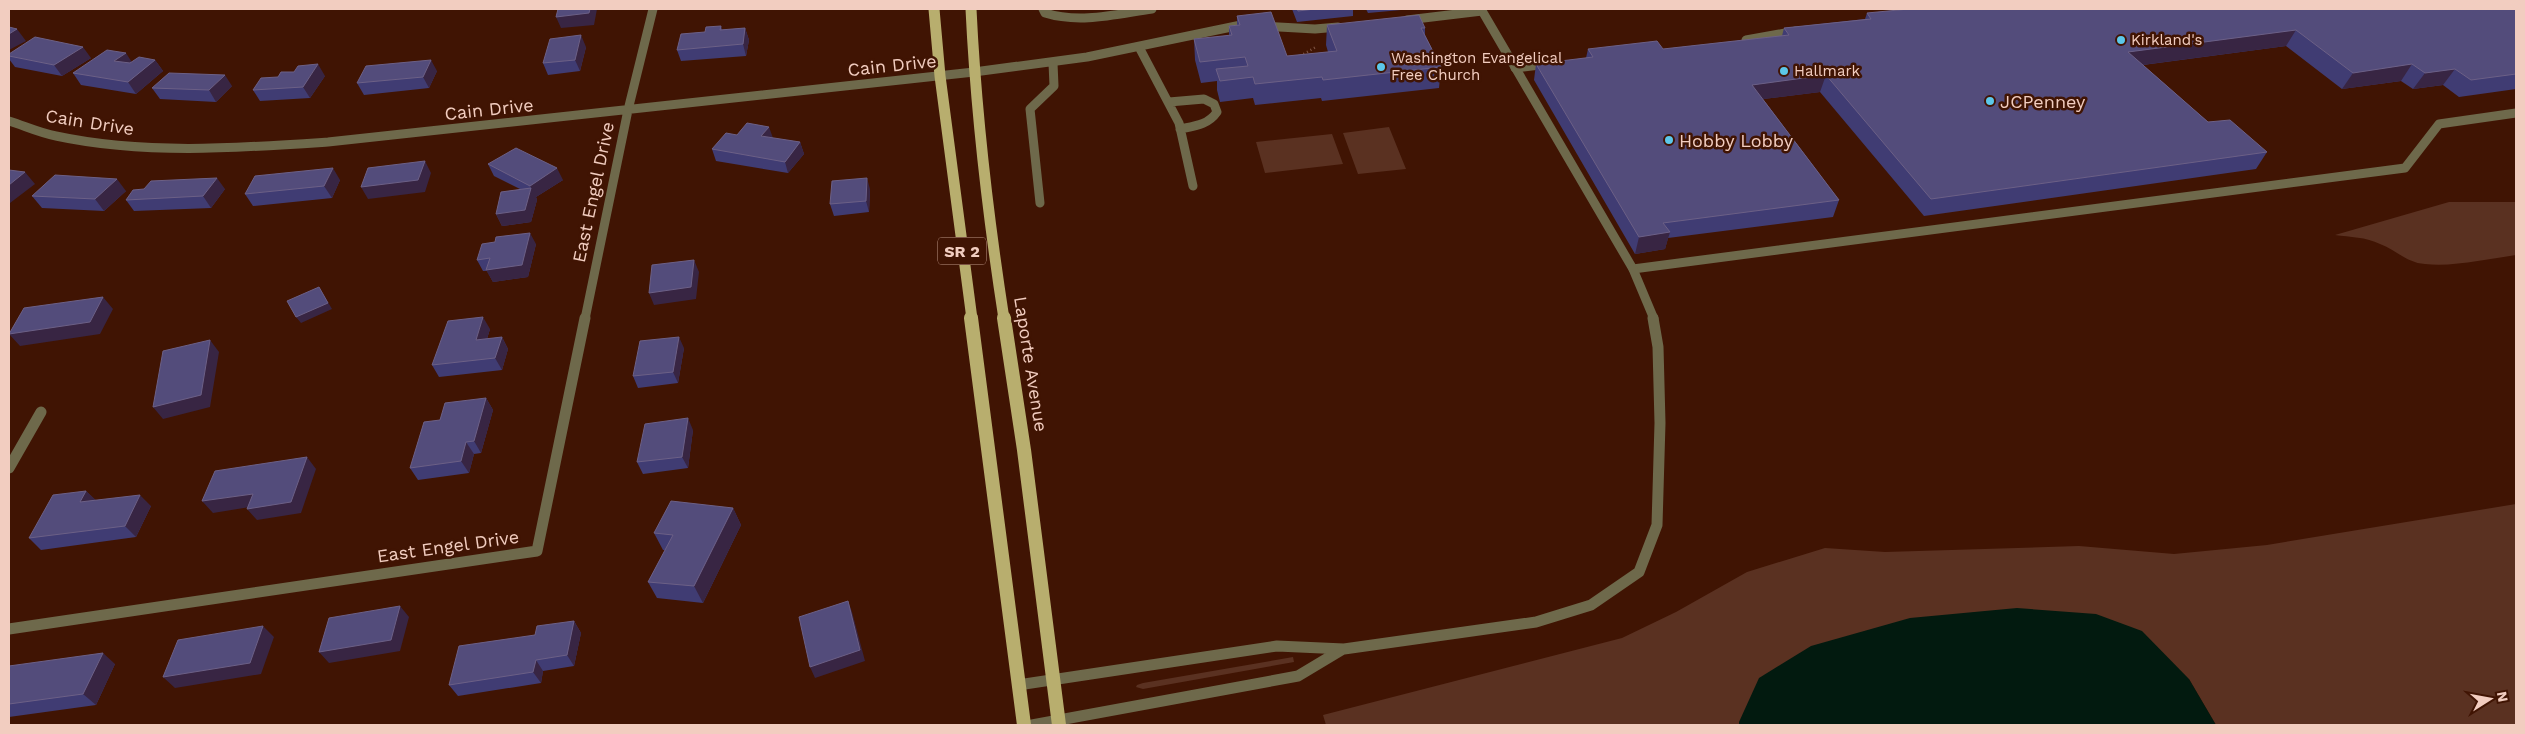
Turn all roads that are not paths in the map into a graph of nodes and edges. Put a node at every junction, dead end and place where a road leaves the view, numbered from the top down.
1 (653, 9) edge
2 (934, 9) edge
3 (970, 9) edge
4 (1043, 9) edge
5 (1152, 9) edge
6 (1481, 10) edge
7 (1394, 22) edge
8 (1346, 26) edge
9 (1810, 29) edge
10 (1734, 41) edge
11 (1139, 47) junction
12 (1053, 63) junction
13 (1552, 64) edge
14 (1515, 68) junction
15 (974, 72) junction
16 (940, 76) junction
17 (1169, 102) junction
18 (628, 110) junction
19 (2516, 113) edge
20 (9, 121) edge
21 (1180, 129) junction
22 (1193, 186) dead end
23 (1040, 203) dead end
24 (1633, 269) junction
25 (42, 412) dead end
26 (9, 468) edge
27 (9, 629) edge
28 (1344, 648) junction
29 (1052, 678) junction
30 (1018, 685) junction
31 (1059, 723) edge
32 (1024, 725) edge
33 (1032, 725) edge

1 - 18 street
2 - 16 main road, SR 2
3 - 15 main road, Laporte Avenue / SR 2
4 - 5 street
6 - 7 street
6 - 14 street
8 - 11 street, Cain Drive
9 - 10 street
11 - 12 street, Cain Drive
11 - 17 street
12 - 15 street, Cain Drive
12 - 23 street
13 - 14 street
14 - 24 street
15 - 16 street, Cain Drive
15 - 29 main road, Laporte Avenue / SR 2
16 - 18 street, Cain Drive
16 - 30 main road, SR 2
17 - 21 street
17 - 21 street
18 - 20 street, Cain Drive
18 - 27 street, East Engel Drive
19 - 24 street
21 - 22 street
24 - 28 street
25 - 26 street
28 - 29 street
28 - 31 street
29 - 30 street
29 - 31 main road, Laporte Avenue / SR 2
30 - 32 main road, SR 2
31 - 33 street

